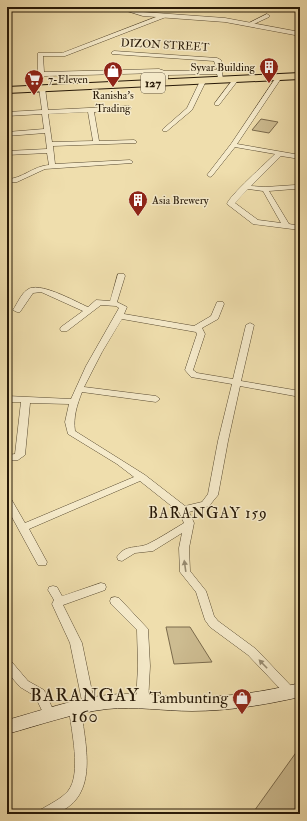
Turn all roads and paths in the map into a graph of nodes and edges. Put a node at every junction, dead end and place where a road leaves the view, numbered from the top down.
1 (117, 7) edge
2 (164, 16) junction
3 (268, 16) dead end
4 (250, 24) junction
5 (300, 34) edge
6 (114, 52) dead end
7 (43, 74) junction
8 (163, 75) junction
9 (221, 76) junction
10 (300, 76) edge
11 (279, 77) junction
12 (236, 79) junction
13 (203, 81) junction
14 (42, 88) junction
15 (29, 89) junction
16 (7, 90) edge
17 (217, 104) dead end
18 (129, 108) dead end
19 (91, 110) junction
20 (46, 112) junction
21 (7, 114) edge
22 (165, 130) dead end
23 (48, 131) junction
24 (7, 134) edge
25 (134, 142) dead end
26 (96, 143) junction
27 (233, 145) junction
28 (50, 148) junction
29 (7, 153) edge
30 (280, 153) junction
31 (299, 156) edge
32 (130, 162) dead end
33 (52, 166) junction
34 (210, 175) dead end
35 (7, 181) edge
36 (245, 187) junction
37 (298, 189) edge
38 (265, 190) junction
39 (286, 226) junction
40 (300, 228) edge
41 (121, 276) dead end
42 (113, 302) junction
43 (220, 304) dead end
44 (17, 310) dead end
45 (88, 310) junction
46 (119, 316) junction
47 (250, 325) dead end
48 (197, 328) junction
49 (64, 329) dead end
50 (237, 383) junction
51 (79, 389) junction
52 (300, 394) edge
53 (26, 398) junction
54 (7, 399) edge
55 (156, 400) dead end
56 (74, 402) junction
57 (7, 458) edge
58 (142, 477) junction
59 (7, 499) edge
60 (182, 510) junction
61 (188, 525) junction
62 (24, 527) junction
63 (122, 557) dead end
64 (42, 562) dead end
65 (101, 587) dead end
66 (53, 590) dead end
67 (59, 602) junction
68 (115, 602) dead end
69 (7, 664) edge
70 (295, 691) edge
71 (142, 702) junction
72 (82, 707) junction
73 (50, 716) junction
74 (7, 727) edge
75 (45, 814) edge

1 - 2 street
2 - 4 street
2 - 7 street
3 - 4 street
4 - 5 street
6 - 9 street, DIZON STREET
7 - 8 street, DIZON STREET
7 - 15 street
8 - 9 street, DIZON STREET
8 - 13 main road, 127
8 - 14 main road, 127
9 - 12 main road, 127
9 - 13 main road, 127
10 - 11 main road, 127
11 - 12 main road, 127
11 - 27 street
12 - 17 street
13 - 22 street
14 - 15 main road, 127
14 - 20 street
15 - 16 main road, 127
18 - 19 street
19 - 20 street
19 - 26 street
20 - 21 street
20 - 23 street
23 - 24 street
23 - 28 street
25 - 26 street
26 - 28 street
27 - 30 street
27 - 34 street
28 - 29 street
28 - 33 street
30 - 31 street
30 - 36 street
32 - 33 street
33 - 35 street
36 - 38 street
36 - 39 street
37 - 38 street
38 - 39 street
39 - 40 street
41 - 42 street
42 - 45 street
42 - 46 street
43 - 48 street
44 - 45 street
45 - 49 street
46 - 48 street
46 - 51 street
47 - 50 street
48 - 50 street
50 - 52 street
50 - 60 street
51 - 55 street
51 - 56 street
53 - 54 street
53 - 56 street
53 - 57 street
56 - 58 street
58 - 60 street
58 - 62 street
59 - 62 street
60 - 61 street
61 - 63 street
70 -> 61 street
62 - 64 street
65 - 67 street
66 - 67 street
67 - 72 street
68 - 71 street
69 - 73 street
70 - 71 main road
71 - 72 main road
72 - 73 main road
72 - 75 street
73 - 74 main road

